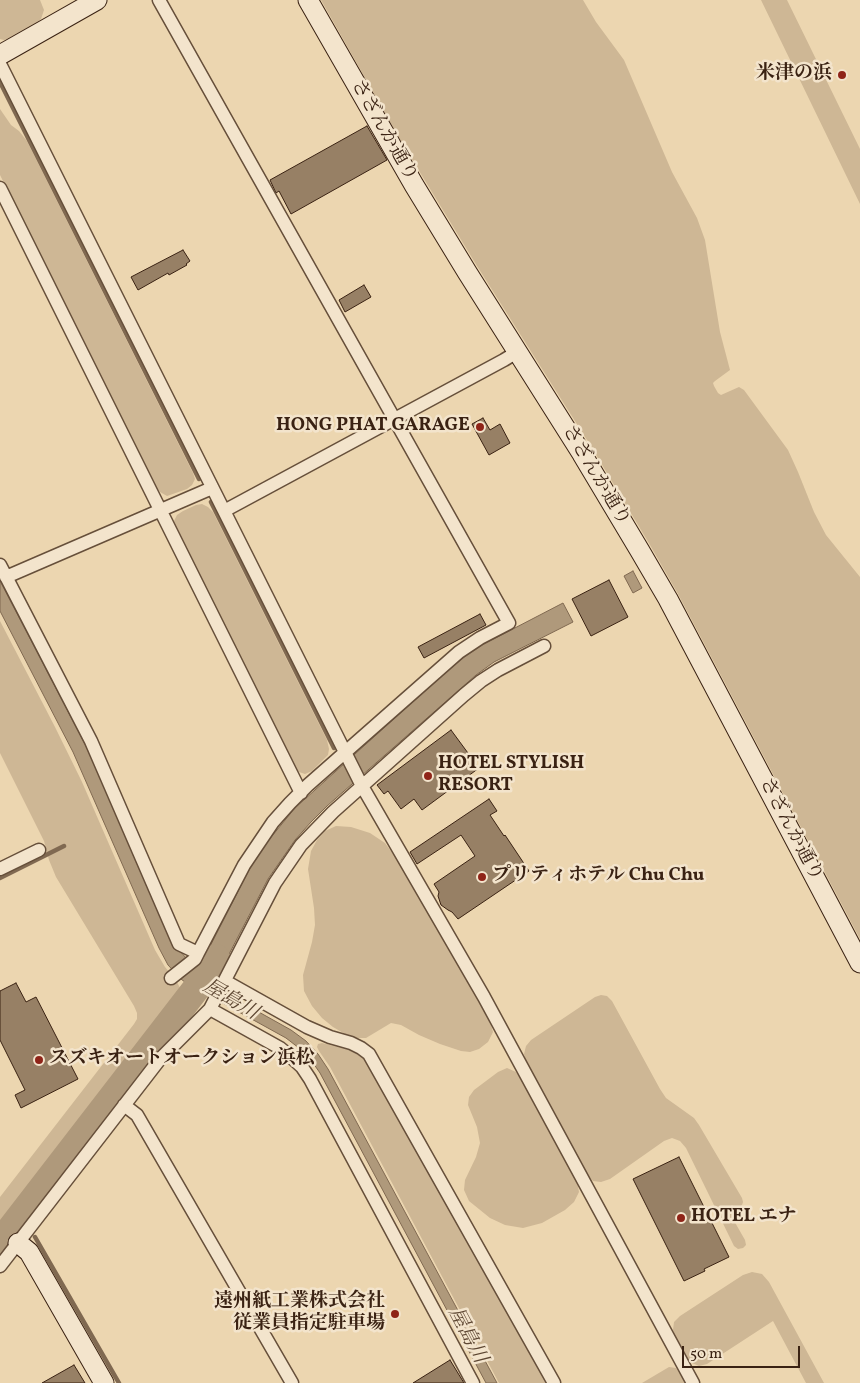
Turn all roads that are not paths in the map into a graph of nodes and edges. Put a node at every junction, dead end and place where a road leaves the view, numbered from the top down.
1 (97, 0) edge
2 (159, 0) edge
3 (308, 0) edge
4 (0, 55) edge
5 (0, 64) edge
6 (0, 188) edge
7 (517, 352) junction
8 (394, 419) junction
9 (212, 488) junction
10 (160, 510) junction
11 (224, 511) junction
12 (4, 578) edge
13 (544, 646) dead end
14 (346, 755) junction
15 (360, 783) junction
16 (301, 793) junction
17 (39, 850) dead end
18 (0, 870) edge
19 (195, 957) junction
20 (860, 963) edge
21 (172, 977) dead end
22 (223, 984) junction
23 (212, 1006) junction
24 (124, 1105) junction
25 (18, 1243) junction
26 (0, 1266) edge
27 (104, 1383) edge
28 (292, 1383) edge
29 (473, 1383) edge
30 (554, 1383) edge
31 (693, 1383) edge

1 - 4 street
2 - 8 street
3 - 7 street, さざんか通り
5 - 9 street
6 - 10 street
7 - 8 street
7 - 20 street, さざんか通り
8 - 11 street
8 - 14 street
9 - 10 street
9 - 11 street
10 - 12 street
10 - 16 street
11 - 14 street
12 - 19 street
13 - 15 street
14 - 15 street
14 - 16 street
15 - 22 street
15 - 31 street
16 - 19 street
17 - 18 street
19 - 21 street
22 - 23 street
22 - 30 street
23 - 24 street
23 - 29 street
24 - 25 street
24 - 28 street
25 - 26 street
25 - 27 street

